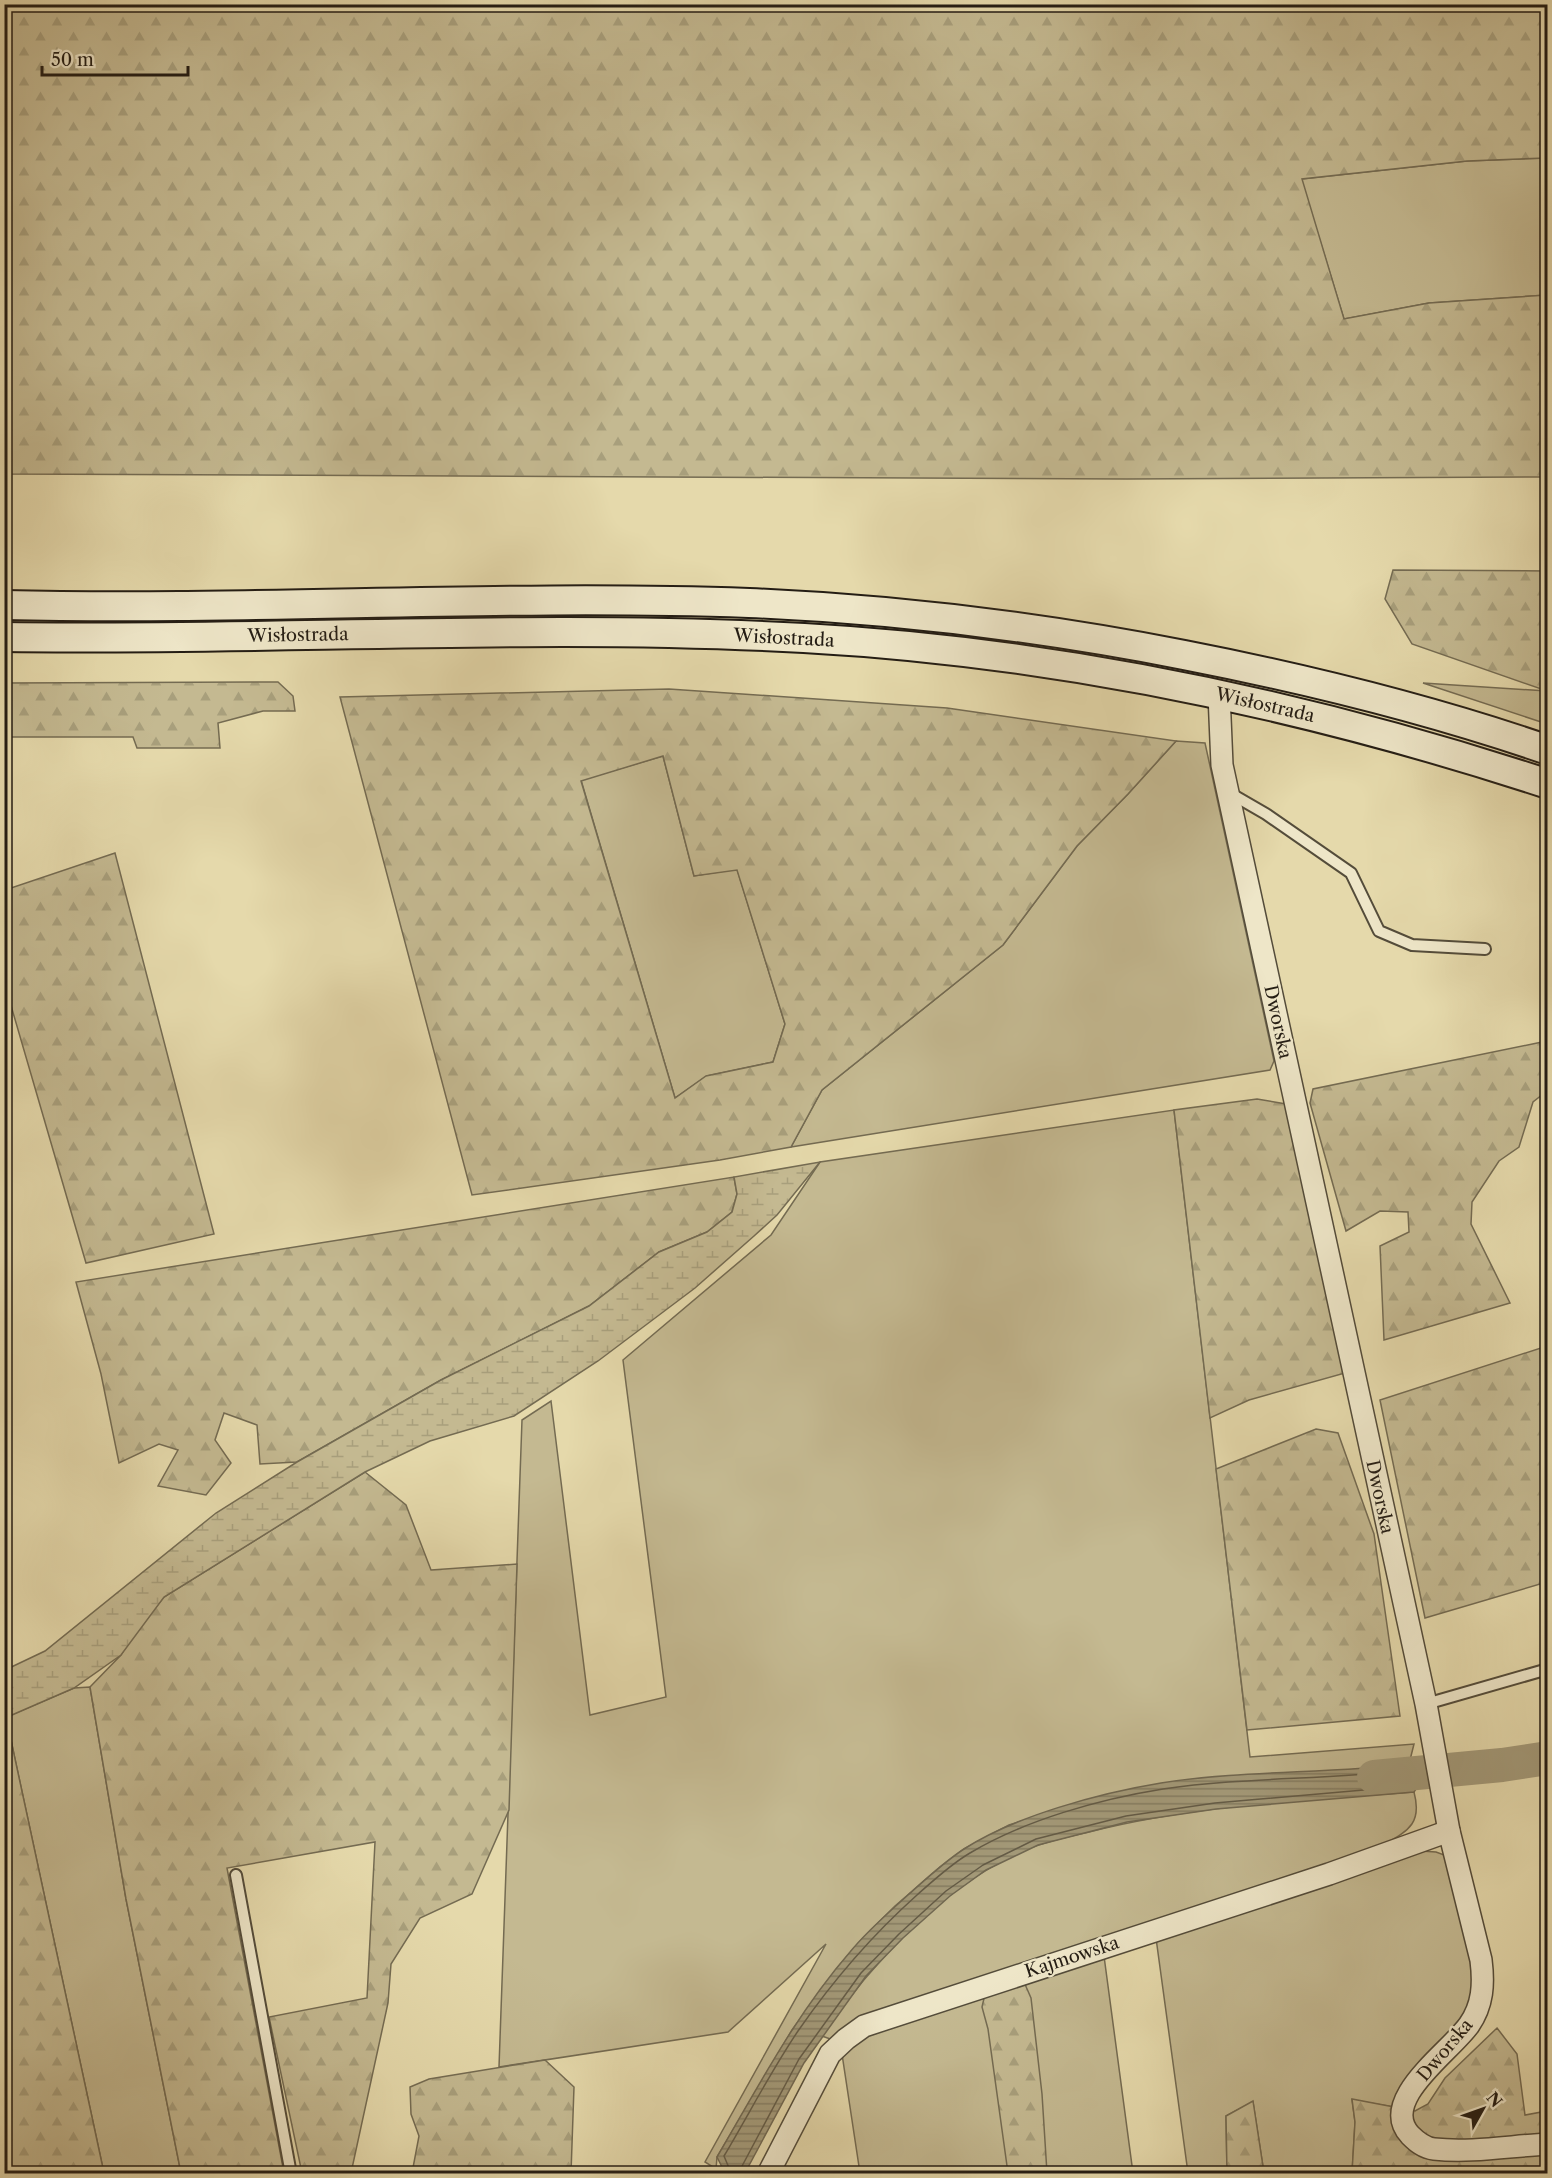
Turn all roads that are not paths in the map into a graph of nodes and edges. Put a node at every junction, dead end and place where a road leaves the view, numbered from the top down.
1 (4, 605) edge
2 (4, 637) edge
3 (1224, 663) junction
4 (1219, 694) junction
5 (1548, 750) edge
6 (1548, 784) edge
7 (1228, 792) junction
8 (1485, 949) dead end
9 (1548, 1669) edge
10 (1426, 1704) junction
11 (1449, 1831) junction
12 (236, 1875) dead end
13 (1548, 2144) edge
14 (291, 2174) edge
15 (768, 2174) edge

1 - 3 main road, Wisłostrada
2 - 4 main road, Wisłostrada
3 - 4 main road
3 - 5 main road, Wisłostrada
4 - 6 main road, Wisłostrada
4 - 7 street, Dworska
7 - 8 lane
7 - 10 street, Dworska
9 - 10 lane
10 - 11 street, Dworska
11 - 13 street, Dworska
11 - 15 street, Kajmowska
12 - 14 lane

